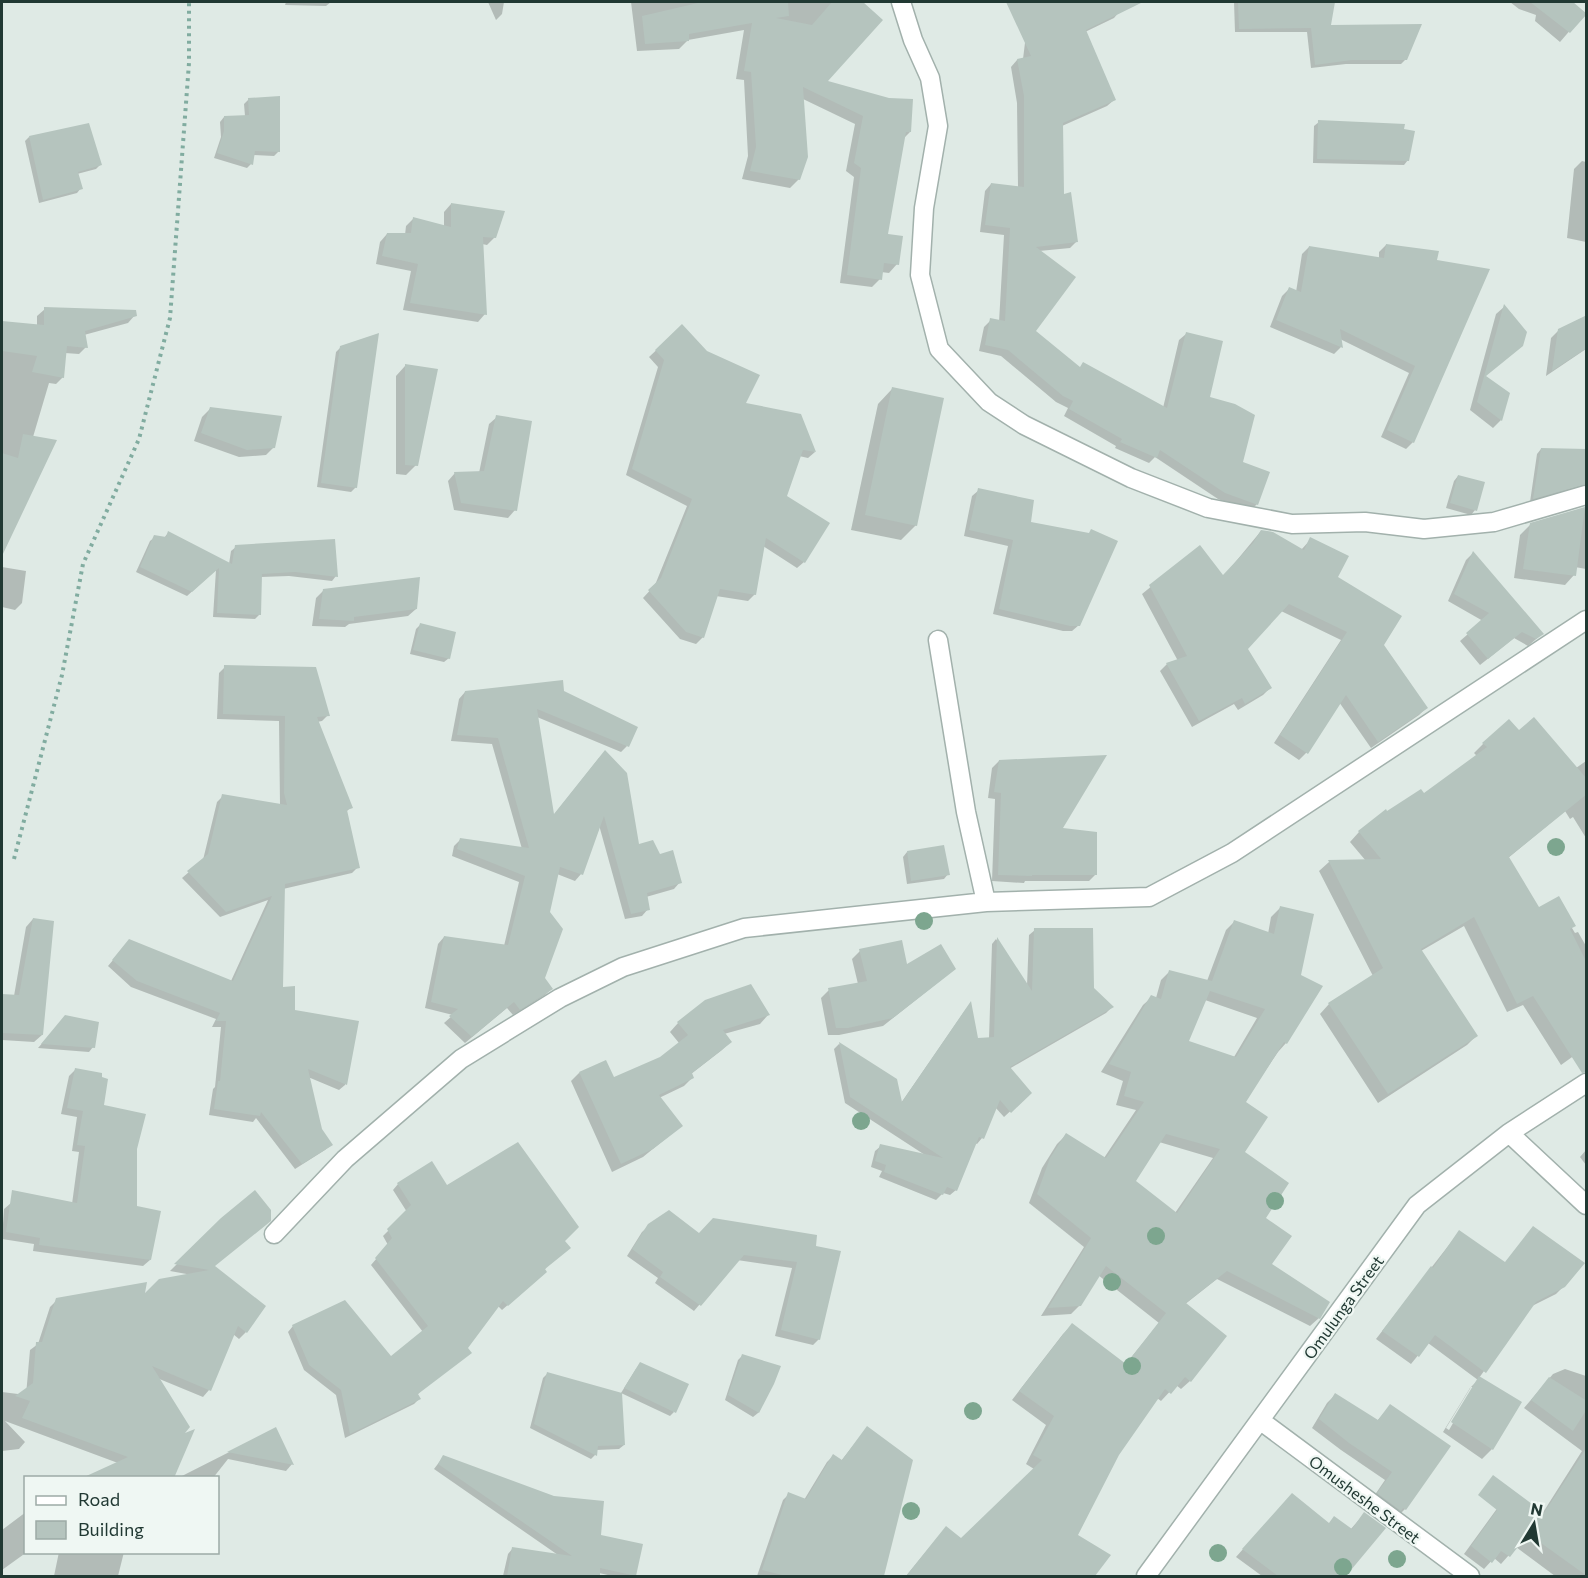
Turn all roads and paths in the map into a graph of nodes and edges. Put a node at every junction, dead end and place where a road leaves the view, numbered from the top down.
1 (189, 2) edge
2 (901, 2) edge
3 (1587, 495) edge
4 (1587, 620) edge
5 (938, 640) dead end
6 (14, 859) dead end
7 (986, 902) junction
8 (1587, 1083) edge
9 (1509, 1132) junction
10 (1587, 1205) edge
11 (274, 1234) dead end
12 (1261, 1421) junction
13 (1146, 1576) edge
14 (1470, 1576) edge

1 - 6 path
2 - 3 street
4 - 7 street
5 - 7 street
7 - 11 street
8 - 9 street, Omulunga Street
9 - 10 street
9 - 12 street, Omulunga Street
12 - 13 street, Omulunga Street
12 - 14 street, Omusheshe Street

